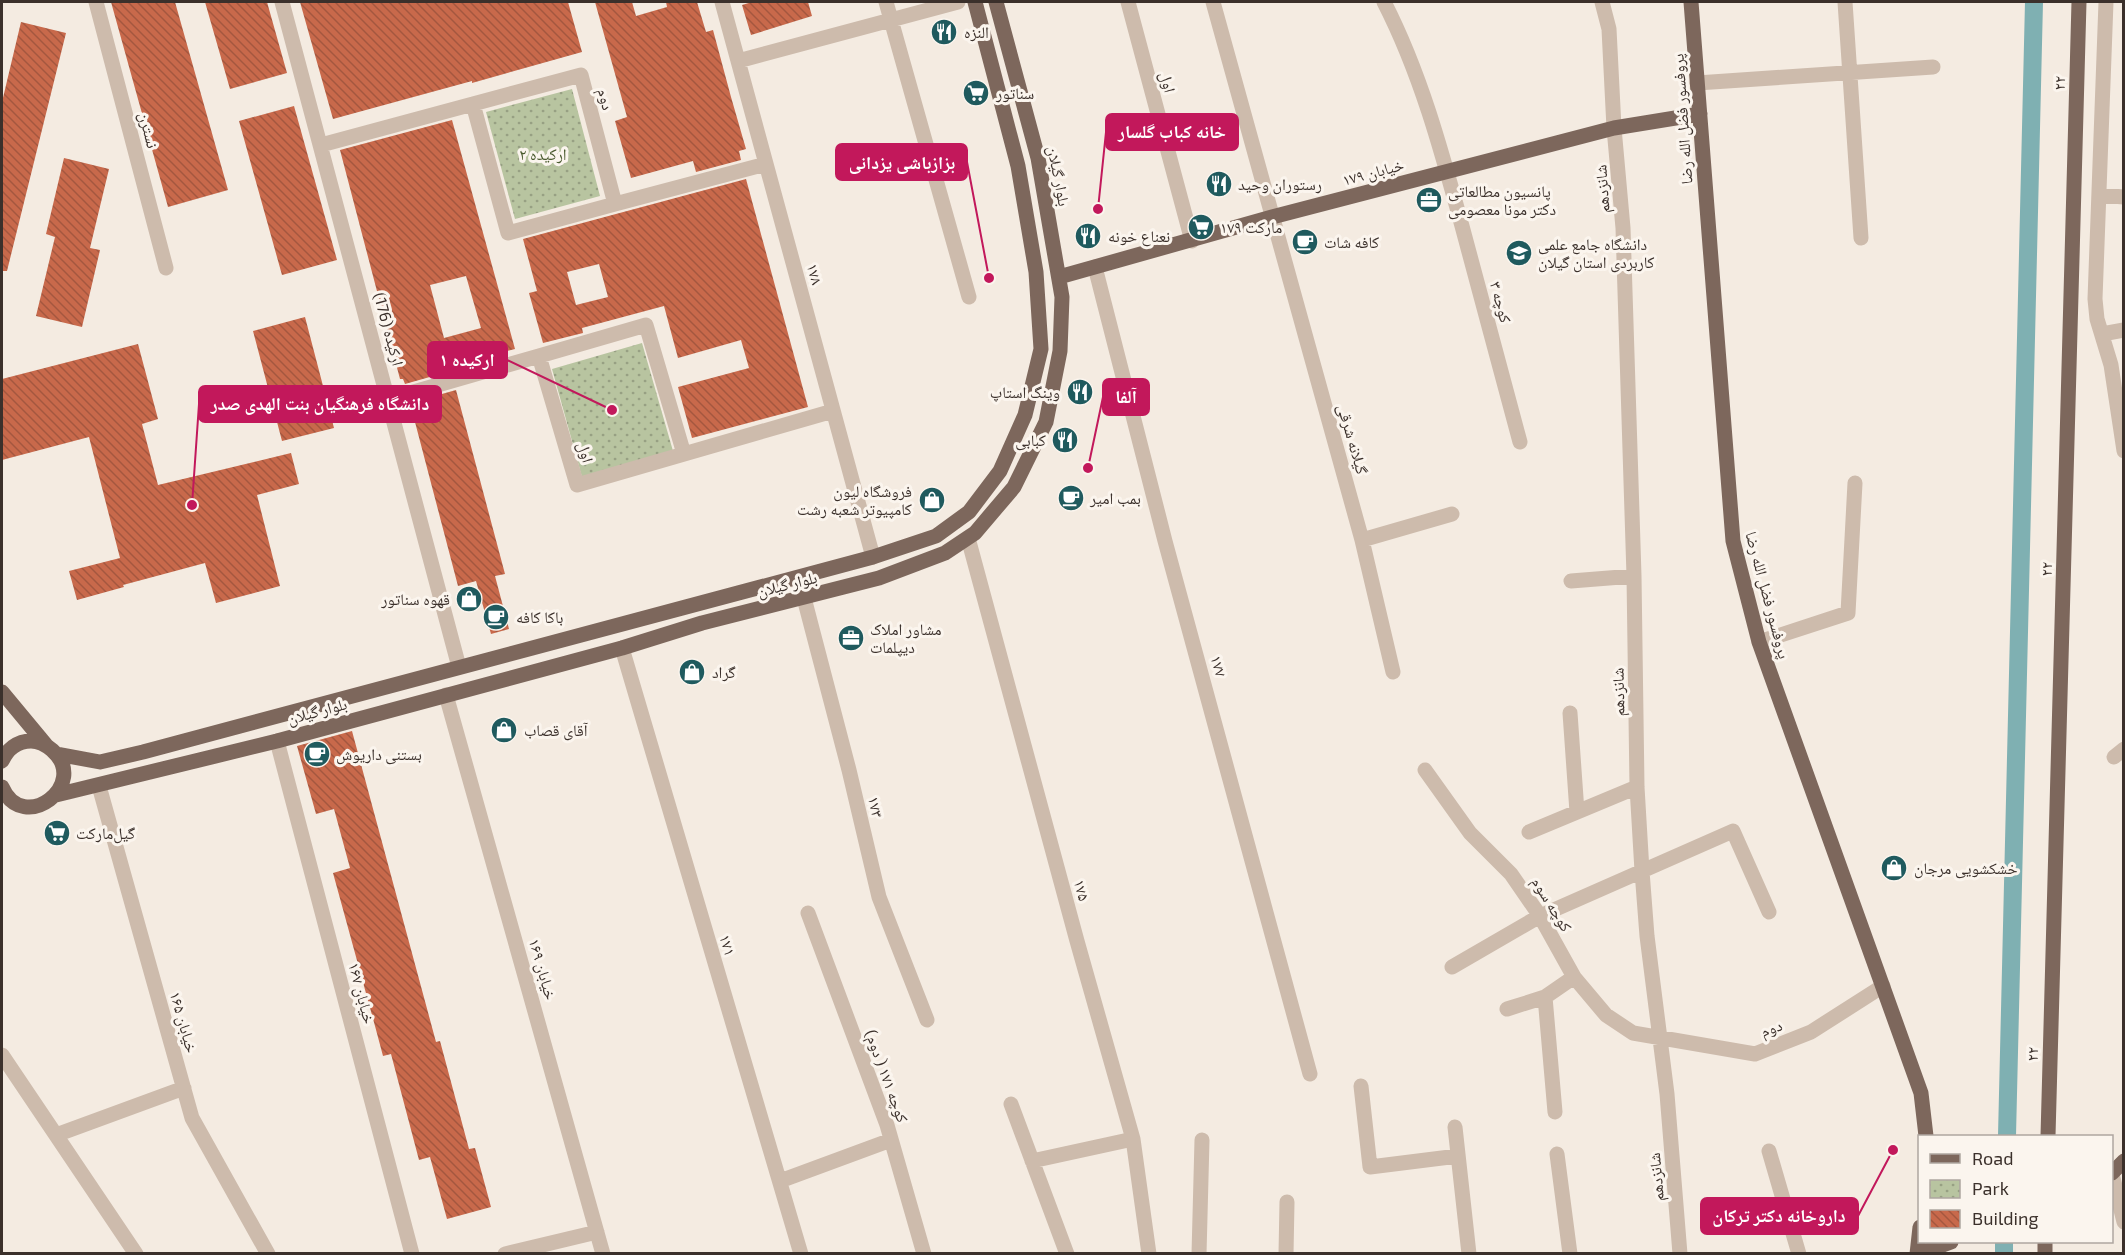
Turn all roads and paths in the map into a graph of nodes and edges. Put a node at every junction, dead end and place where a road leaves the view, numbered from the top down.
1 (96, 2) edge
2 (282, 2) edge
3 (722, 2) edge
4 (886, 2) edge
5 (958, 2) edge
6 (975, 2) edge
7 (996, 2) edge
8 (1128, 2) edge
9 (1213, 2) edge
10 (1384, 2) edge
11 (1602, 2) edge
12 (1691, 2) edge
13 (1845, 2) edge
14 (2079, 2) edge
15 (2106, 2) edge
16 (892, 19) junction
17 (738, 61) junction
18 (1933, 67) dead end
19 (1848, 74) junction
20 (1697, 83) junction
21 (473, 104) junction
22 (1700, 114) junction
23 (1614, 128) junction
24 (321, 145) junction
25 (766, 164) junction
26 (1447, 171) junction
27 (2099, 195) junction
28 (2124, 197) edge
29 (615, 204) junction
30 (1272, 218) junction
31 (1861, 237) dead end
32 (1192, 241) junction
33 (1095, 267) junction
34 (166, 268) dead end
35 (1059, 277) junction
36 (969, 297) dead end
37 (2124, 330) edge
38 (2102, 334) junction
39 (539, 356) junction
40 (389, 399) junction
41 (833, 411) junction
42 (1520, 442) dead end
43 (2124, 451) edge
44 (684, 454) junction
45 (1855, 483) dead end
46 (1452, 514) dead end
47 (968, 538) junction
48 (1362, 540) junction
49 (873, 557) junction
50 (1634, 576) junction
51 (1571, 581) dead end
52 (804, 598) junction
53 (1759, 642) junction
54 (622, 648) junction
55 (459, 667) junction
56 (1393, 672) dead end
57 (2, 692) edge
58 (446, 695) junction
59 (1570, 713) dead end
60 (277, 741) junction
61 (51, 749) junction
62 (3, 753) edge
63 (1425, 770) dead end
64 (99, 786) junction
65 (2, 787) edge
66 (1637, 787) junction
67 (56, 795) junction
68 (9, 806) edge
69 (1578, 812) junction
70 (1529, 832) dead end
71 (1642, 871) junction
72 (1769, 912) dead end
73 (808, 913) dead end
74 (1540, 916) junction
75 (1452, 967) dead end
76 (1574, 977) junction
77 (1883, 986) junction
78 (1545, 997) junction
79 (1507, 1009) dead end
80 (927, 1020) dead end
81 (1660, 1038) junction
82 (2, 1055) edge
83 (1311, 1074) dead end
84 (1361, 1086) dead end
85 (184, 1088) junction
86 (1011, 1104) dead end
87 (1555, 1112) dead end
88 (1455, 1127) dead end
89 (1926, 1135) edge
90 (2048, 1135) edge
91 (56, 1136) junction
92 (1134, 1139) junction
93 (891, 1140) junction
94 (1202, 1140) dead end
95 (1769, 1151) dead end
96 (1557, 1155) dead end
97 (1458, 1156) junction
98 (1032, 1161) junction
99 (2124, 1161) edge
100 (2113, 1173) edge
101 (2113, 1178) edge
102 (780, 1181) junction
103 (1287, 1202) dead end
104 (2124, 1222) edge
105 (597, 1232) junction
106 (1947, 1243) edge
107 (1921, 1252) edge
108 (136, 1254) edge
109 (267, 1254) edge
110 (412, 1254) edge
111 (505, 1254) edge
112 (603, 1254) edge
113 (801, 1254) edge
114 (924, 1254) edge
115 (1067, 1254) edge
116 (1149, 1254) edge
117 (1199, 1254) edge
118 (1286, 1254) edge
119 (1469, 1254) edge
120 (1570, 1254) edge
121 (1680, 1254) edge
122 (1799, 1254) edge

1 - 34 street, نسترن
2 - 24 street, ارکیده (176)
3 - 17 street, ۱۷۸
4 - 16 street
5 - 16 street
6 - 49 main road, بلوار گیلان
7 - 35 main road, بلوار گیلان
8 - 32 street, اول
9 - 30 street, گیلانه شرقی
10 - 26 street, کوچه ۳
11 - 23 street, شانزدهم
12 - 20 main road, پروفسور فضل الله رضا
13 - 19 street
14 - 90 main road, ۲۲
15 - 27 street
16 - 17 street
16 - 36 street
17 - 25 street, ۱۷۸
18 - 19 street
19 - 20 street
19 - 31 street
20 - 22 main road, پروفسور فضل الله رضا
21 - 24 street, دوم
21 - 29 street
21 - 29 street, دوم
22 - 23 main road, خیابان ۱۷۹
22 - 53 main road, پروفسور فضل الله رضا
23 - 26 main road, خیابان ۱۷۹
23 - 50 street, شانزدهم
24 - 40 street, ارکیده (176)
25 - 29 street
25 - 41 street, ۱۷۸
26 - 30 main road, خیابان ۱۷۹
26 - 42 street, کوچه ۳
27 - 28 street
27 - 38 street
30 - 32 main road, خیابان ۱۷۹
30 - 48 street, گیلانه شرقی
32 - 33 main road, خیابان ۱۷۹
33 - 35 main road, خیابان ۱۷۹
33 - 83 street, ۱۷۷
35 - 47 main road, بلوار گیلان
37 - 38 street
38 - 43 street
39 - 40 street
39 - 44 street, اول
39 - 44 street
40 - 55 street, ارکیده (176)
41 - 44 street, اول
41 - 49 street, ۱۷۸
45 - 53 street
46 - 48 street
47 - 52 main road, بلوار گیلان
47 - 92 street, ۱۷۵
48 - 56 street, گیلانه شرقی
49 - 55 main road, بلوار گیلان
50 - 51 street
50 - 66 street, شانزدهم
52 - 54 main road, بلوار گیلان
52 - 80 street, ۱۷۳
53 - 77 main road, پروفسور فضل الله رضا
54 - 58 main road, بلوار گیلان
54 - 102 street, ۱۷۱
55 - 61 main road, بلوار گیلان
57 - 61 main road
58 - 60 main road, بلوار گیلان
58 - 105 street, خیابان ۱۶۹
59 - 69 street
60 - 64 main road, بلوار گیلان
60 - 110 street, خیابان ۱۶۷
61 - 62 main road, بلوار گیلان
61 - 67 main road
63 - 74 street, کوچه سوم
64 - 67 main road, بلوار گیلان
64 - 85 street, خیابان ۱۶۵
65 - 68 main road
66 - 69 street
66 - 71 street, شانزدهم
67 - 68 main road, بلوار گیلان
69 - 70 street
71 - 72 street
71 - 74 street
71 - 81 street, شانزدهم
73 - 93 street, کوچه ۱۷۱ ( دوم)
74 - 75 street
74 - 76 street, کوچه سوم
76 - 78 street
76 - 81 street, کوچه سوم
77 - 81 street, دوم
77 - 89 main road, پروفسور فضل الله رضا
78 - 79 street
78 - 87 street
81 - 121 street, شانزدهم
82 - 91 street
84 - 97 street
85 - 91 street
85 - 109 street, خیابان ۱۶۵
86 - 98 street
88 - 97 street
91 - 108 street
92 - 98 street
92 - 116 street, ۱۷۵
93 - 102 street
93 - 114 street, کوچه ۱۷۱ ( دوم)
94 - 117 street
95 - 122 street
96 - 120 street
97 - 119 street
98 - 115 street
99 - 100 main road
101 - 104 street
102 - 113 street, ۱۷۱
103 - 118 street
105 - 111 street
105 - 112 street, خیابان ۱۶۹
106 - 107 main road

